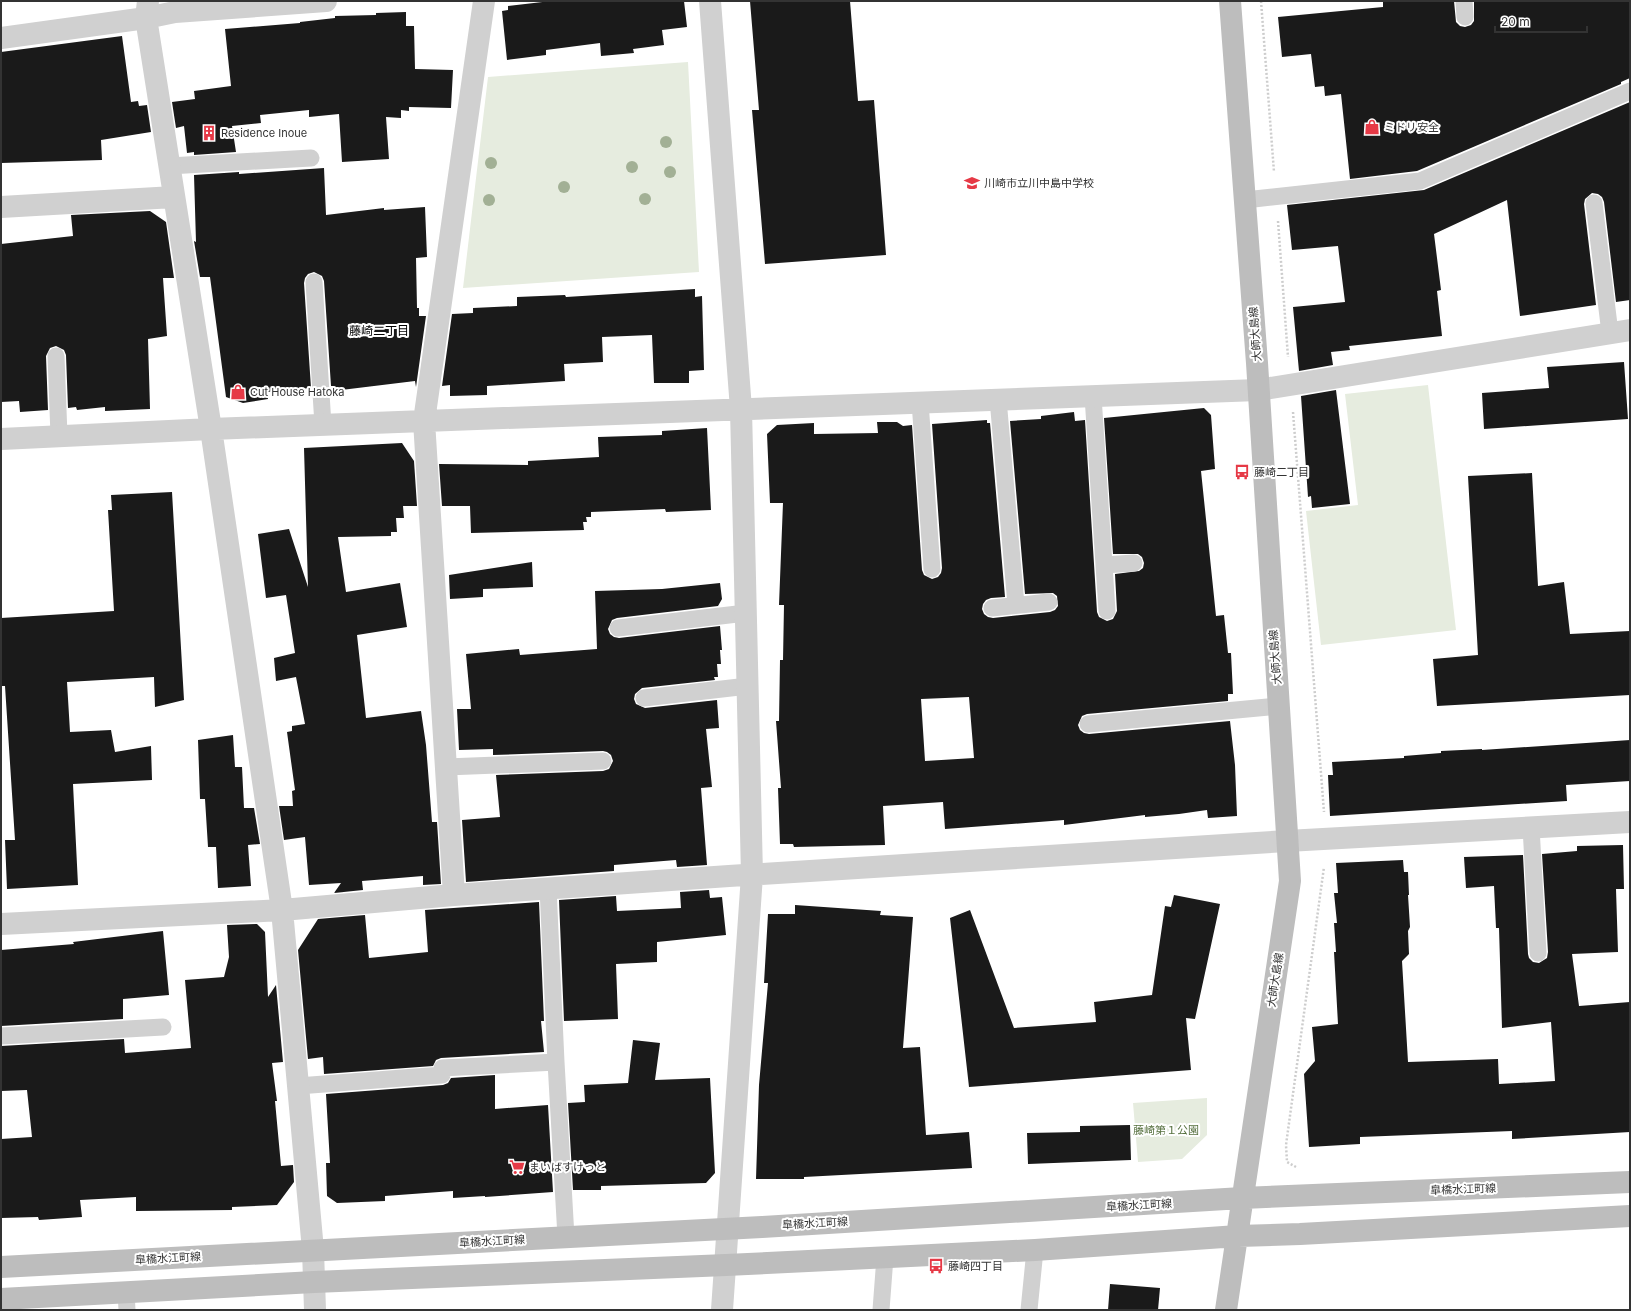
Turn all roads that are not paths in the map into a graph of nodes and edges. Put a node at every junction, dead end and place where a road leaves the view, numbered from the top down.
1 (326, 1) edge
2 (484, 1) edge
3 (710, 1) edge
4 (1230, 1) edge
5 (147, 9) edge
6 (1, 38) edge
7 (1630, 91) edge
8 (311, 158) dead end
9 (169, 166) junction
10 (174, 196) junction
11 (1245, 200) junction
12 (1594, 203) dead end
13 (1, 208) edge
14 (314, 282) dead end
15 (1620, 331) edge
16 (56, 356) dead end
17 (1258, 390) junction
18 (1093, 396) junction
19 (998, 399) junction
20 (920, 402) junction
21 (741, 409) junction
22 (424, 421) junction
23 (323, 425) junction
24 (211, 429) junction
25 (59, 436) junction
26 (1, 439) edge
27 (1134, 563) dead end
28 (1104, 565) junction
29 (932, 569) dead end
30 (1049, 602) dead end
31 (1016, 605) junction
32 (992, 608) dead end
33 (1107, 611) dead end
34 (746, 613) junction
35 (618, 628) dead end
36 (748, 686) junction
37 (644, 698) dead end
38 (1278, 706) junction
39 (1088, 724) dead end
40 (603, 760) dead end
41 (446, 767) junction
42 (1630, 822) edge
43 (1531, 827) junction
44 (1288, 841) junction
45 (752, 875) junction
46 (548, 888) junction
47 (454, 895) junction
48 (282, 910) junction
49 (1, 924) edge
50 (1538, 953) dead end
51 (163, 1027) dead end
52 (1, 1036) edge
53 (556, 1062) junction
54 (298, 1086) junction
55 (1630, 1182) edge
56 (1242, 1198) junction
57 (1630, 1216) edge
58 (729, 1228) junction
59 (1238, 1236) junction
60 (566, 1237) junction
61 (313, 1250) junction
62 (1035, 1250) junction
63 (885, 1257) junction
64 (726, 1265) junction
65 (1, 1267) edge
66 (314, 1282) junction
67 (1, 1299) edge
68 (126, 1301) edge
69 (315, 1310) edge
70 (722, 1310) edge
71 (881, 1310) edge
72 (1028, 1310) edge
73 (1226, 1310) edge

1 - 5 street
2 - 22 street
3 - 21 street
4 - 11 street, 大師大島線
5 - 6 street
5 - 9 street
7 - 11 lane
8 - 9 lane
9 - 10 street
10 - 13 street
10 - 24 street
11 - 17 street, 大師大島線
12 - 15 lane
14 - 23 lane
15 - 17 street
16 - 25 lane
17 - 18 street
17 - 38 street, 大師大島線
18 - 19 street
18 - 28 lane
19 - 20 street
19 - 31 lane
20 - 21 street
20 - 29 lane
21 - 22 street
21 - 34 street
22 - 23 street
22 - 41 street
23 - 24 street
24 - 25 street
24 - 48 street
25 - 26 street
27 - 28 lane
28 - 33 lane
30 - 31 lane
31 - 32 lane
34 - 35 lane
34 - 36 street
36 - 37 lane
36 - 45 street
38 - 39 lane
38 - 44 street, 大師大島線
40 - 41 lane
41 - 47 street
42 - 43 street
43 - 44 street
43 - 50 lane
44 - 45 street
44 - 56 street, 大師大島線
45 - 46 street
45 - 58 street
46 - 47 street
46 - 53 lane
47 - 48 street
48 - 49 street
48 - 54 street
51 - 52 lane
53 - 54 lane
53 - 60 lane
54 - 61 street
55 - 56 street, 皐橋水江町線
56 - 58 street, 皐橋水江町線
56 - 59 street, 大師大島線
57 - 59 street
58 - 60 street, 皐橋水江町線
58 - 64 street
59 - 62 street
59 - 73 street, 大師大島線
60 - 61 street, 皐橋水江町線
61 - 65 street, 皐橋水江町線
61 - 66 street
62 - 63 street
62 - 72 lane
63 - 64 street
63 - 71 lane
64 - 66 street
64 - 70 street
66 - 68 street
66 - 69 street
67 - 68 street

